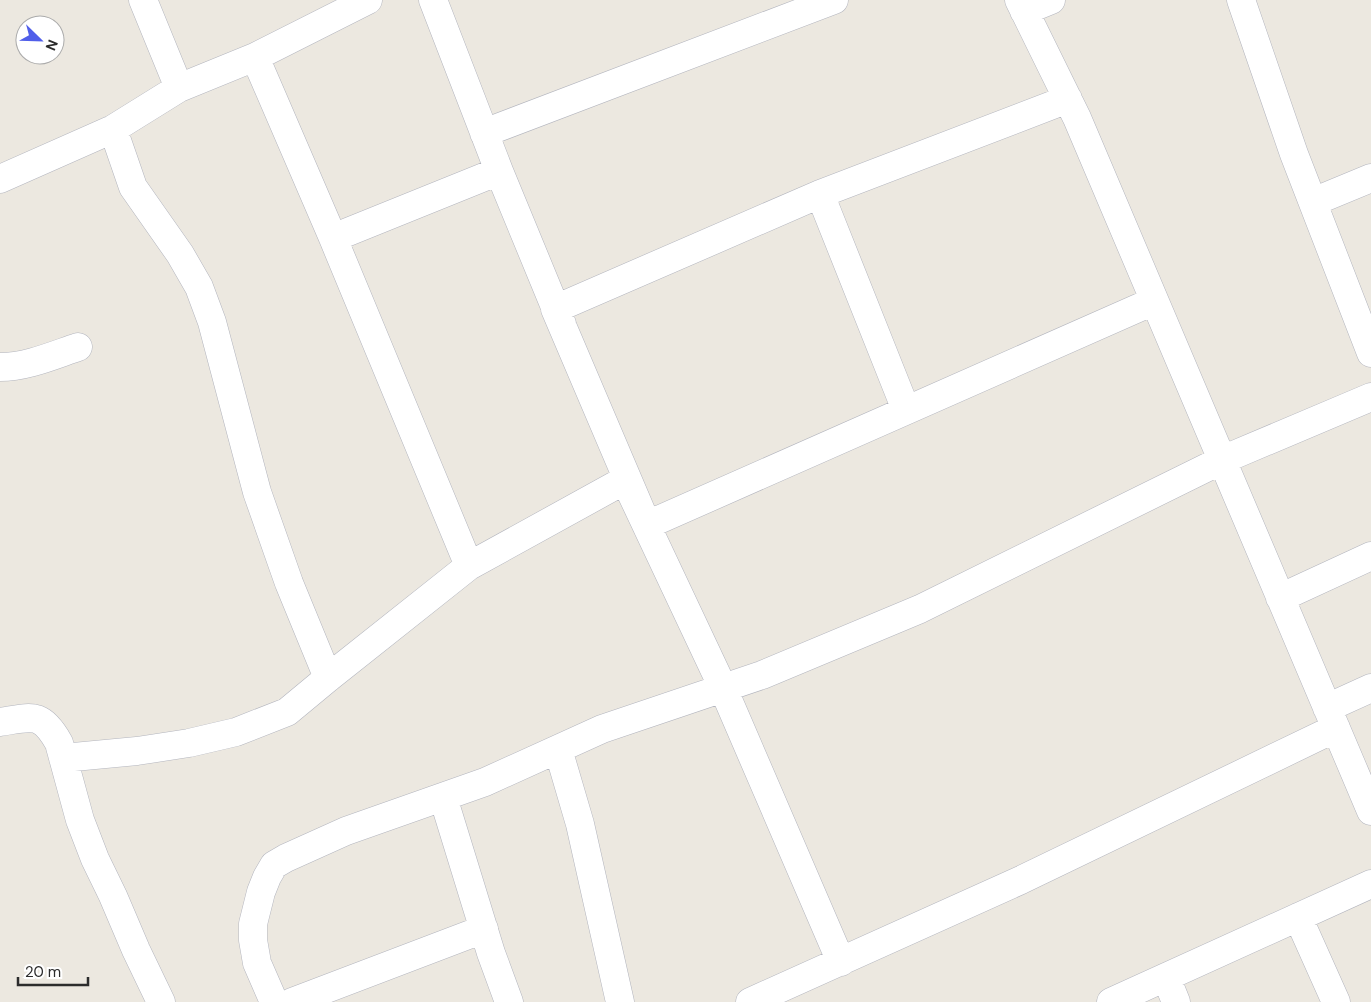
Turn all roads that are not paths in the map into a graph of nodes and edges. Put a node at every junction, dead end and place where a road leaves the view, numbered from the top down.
1 (143, 0) edge
2 (368, 0) edge
3 (433, 0) edge
4 (834, 0) edge
5 (1051, 0) edge
6 (1241, 0) edge
7 (1021, 6) edge
8 (255, 57) junction
9 (179, 88) junction
10 (1068, 99) junction
11 (113, 129) junction
12 (484, 133) junction
13 (499, 171) junction
14 (1371, 178) edge
15 (0, 179) edge
16 (820, 194) junction
17 (1312, 202) junction
18 (334, 238) junction
19 (1154, 301) junction
20 (555, 309) junction
21 (78, 347) dead end
22 (1371, 353) edge
23 (0, 367) edge
24 (1371, 398) edge
25 (906, 410) junction
26 (1222, 460) junction
27 (625, 480) junction
28 (647, 525) junction
29 (1371, 556) edge
30 (469, 566) junction
31 (1280, 598) junction
32 (328, 678) junction
33 (723, 688) junction
34 (1371, 688) edge
35 (1331, 718) junction
36 (0, 722) edge
37 (558, 749) junction
38 (63, 758) junction
39 (443, 797) junction
40 (1371, 810) edge
41 (1371, 884) edge
42 (1298, 917) junction
43 (484, 929) junction
44 (841, 962) junction
45 (1166, 977) junction
46 (161, 1002) edge
47 (274, 1002) edge
48 (292, 1002) edge
49 (509, 1002) edge
50 (620, 1002) edge
51 (750, 1002) edge
52 (1111, 1002) edge
53 (1176, 1002) edge
54 (1336, 1002) edge

1 - 9 street
2 - 8 street
3 - 12 street
4 - 12 street
5 - 7 street
6 - 17 street
7 - 10 street
8 - 9 street
8 - 18 street
9 - 11 street
10 - 16 street
10 - 19 street
11 - 15 street
11 - 32 street
12 - 13 street
13 - 18 street
13 - 20 street
14 - 17 street
16 - 20 street
16 - 25 street
17 - 22 street
18 - 30 street
19 - 25 street
19 - 26 street
20 - 27 street
20 - 28 street
21 - 23 street
24 - 26 street
25 - 28 street
26 - 31 street
26 - 33 street
27 - 28 street
27 - 30 street
28 - 33 street
29 - 31 street
30 - 32 street
31 - 35 street
32 - 38 street
33 - 37 street
33 - 44 street
34 - 35 street
35 - 40 street
35 - 44 street
36 - 38 street
37 - 39 street
37 - 50 street
38 - 46 street
39 - 43 street
39 - 47 street
41 - 42 street
42 - 45 street
42 - 54 street
43 - 48 street
43 - 49 street
44 - 51 street
45 - 52 street
45 - 53 street

